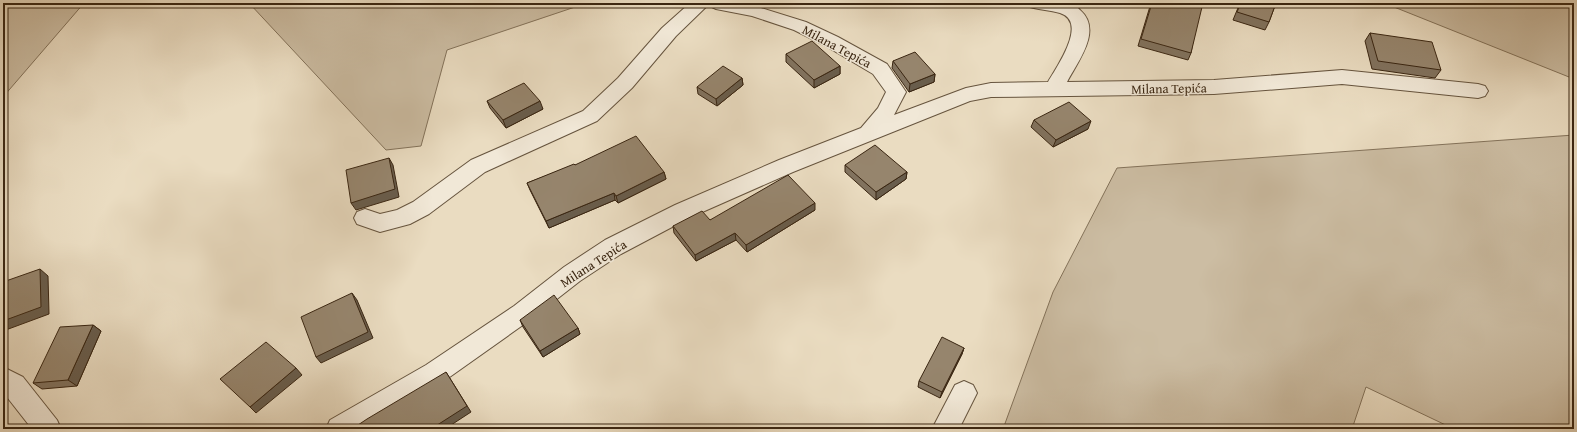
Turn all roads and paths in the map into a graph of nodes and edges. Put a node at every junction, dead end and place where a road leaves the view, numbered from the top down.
1 (701, 3) edge
2 (716, 3) edge
3 (1036, 3) edge
4 (1054, 89) junction
5 (1478, 91) dead end
6 (866, 134) junction
7 (365, 218) dead end
8 (3, 378) edge
9 (964, 393) dead end
10 (48, 429) edge
11 (339, 429) edge
12 (945, 429) edge

1 - 7 street
2 - 6 street, Milana Tepića
3 - 4 street
4 - 5 street, Milana Tepića
4 - 6 street, Milana Tepića
6 - 11 street, Milana Tepića
8 - 10 street
9 - 12 street

